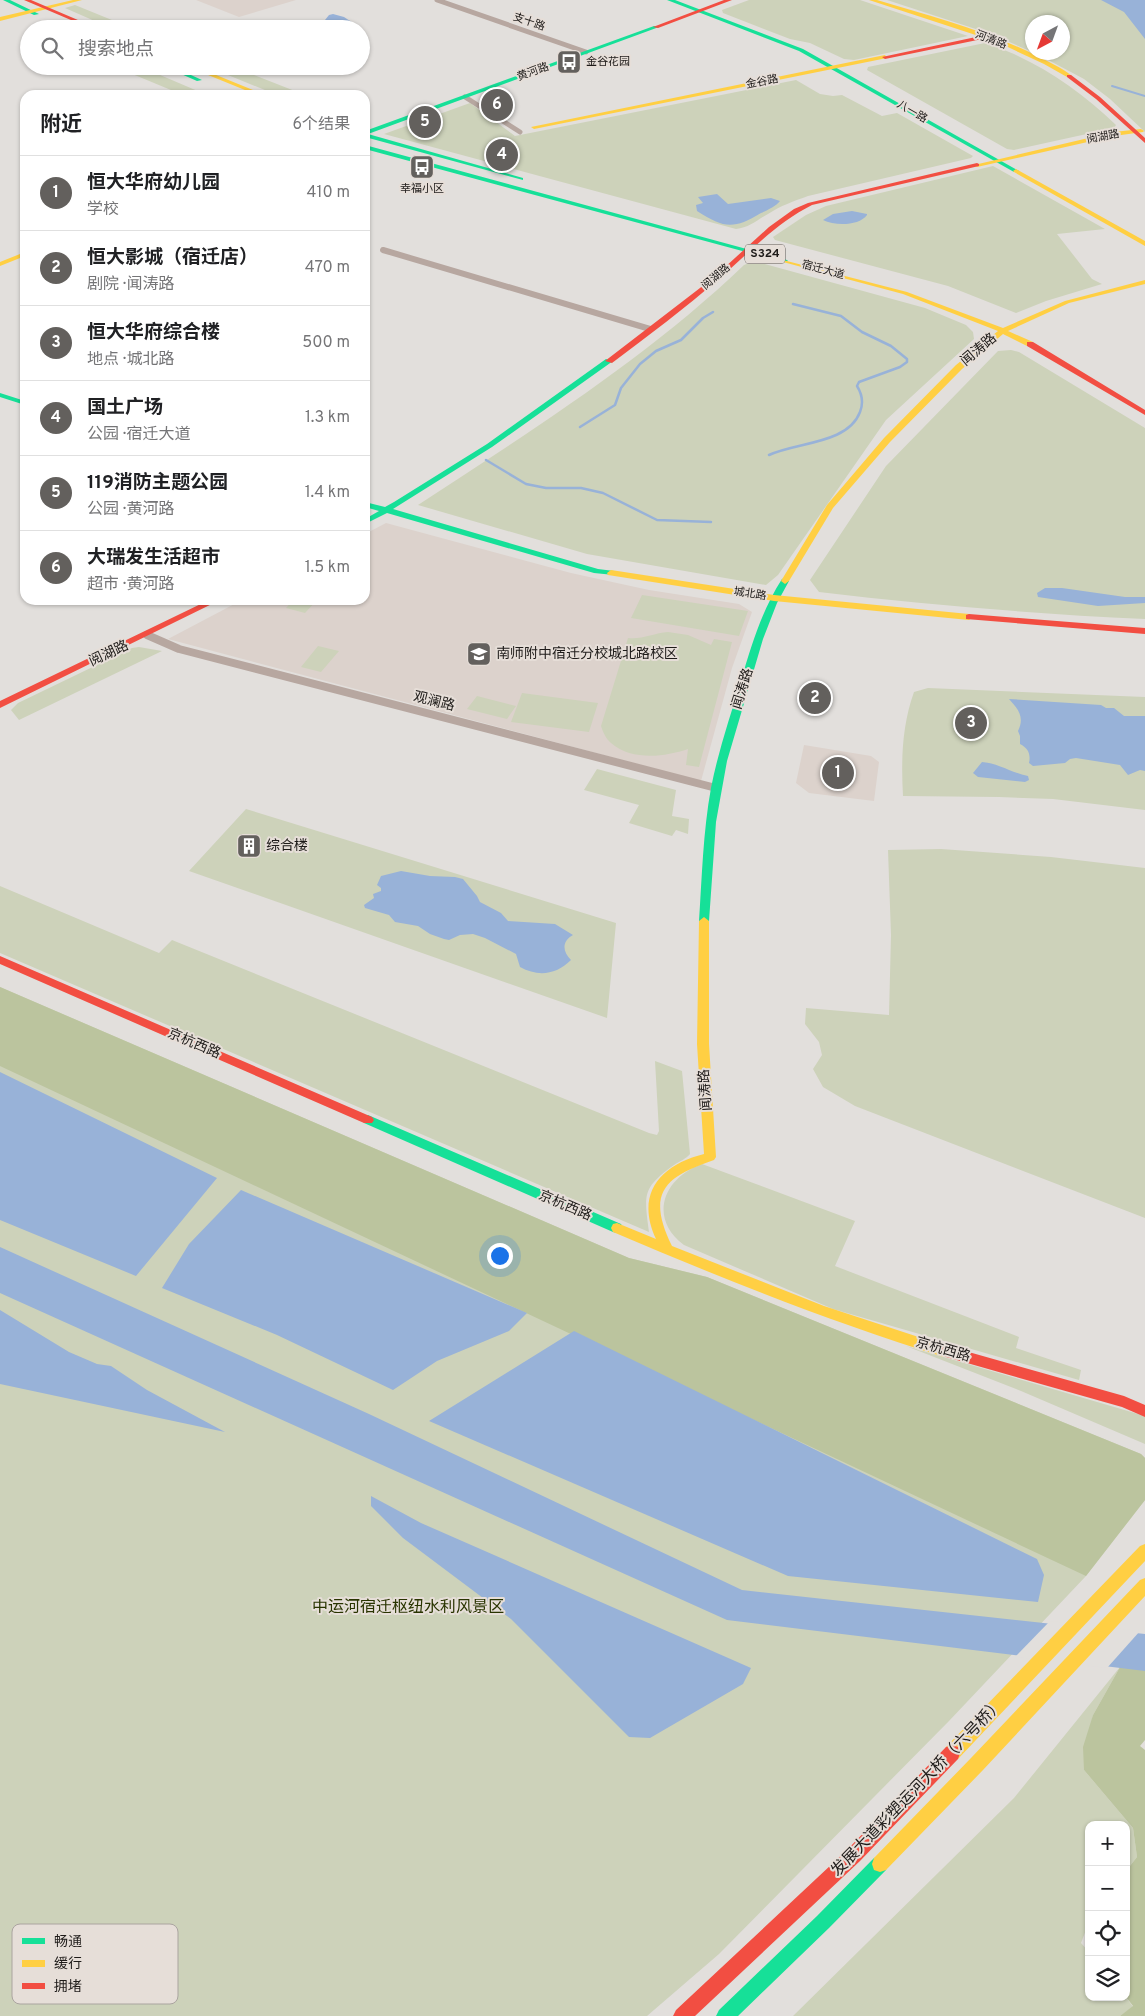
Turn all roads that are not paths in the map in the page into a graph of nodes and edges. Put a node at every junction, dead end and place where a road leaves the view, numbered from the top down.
1 (6, 0) edge
2 (68, 0) edge
3 (79, 0) edge
4 (437, 0) edge
5 (670, 0) edge
6 (679, 0) edge
7 (721, 0) edge
8 (729, 0) edge
9 (872, 0) edge
10 (883, 0) edge
11 (28, 7) edge
12 (43, 7) junction
13 (699, 9) junction
14 (0, 18) edge
15 (54, 20) edge
16 (75, 20) edge
17 (988, 37) junction
18 (584, 51) junction
19 (838, 67) junction
20 (187, 75) edge
21 (212, 75) edge
22 (222, 90) edge
23 (249, 90) edge
24 (466, 97) junction
25 (534, 126) dead end
26 (370, 131) edge
27 (370, 131) edge
28 (520, 132) dead end
29 (370, 134) edge
30 (1141, 135) edge
31 (370, 148) edge
32 (1000, 159) junction
33 (1145, 236) edge
34 (1145, 244) edge
35 (750, 246) junction
36 (383, 250) dead end
37 (20, 256) edge
38 (20, 260) edge
39 (0, 264) edge
40 (0, 268) edge
41 (1145, 282) edge
42 (1013, 326) junction
43 (650, 330) junction
44 (1002, 331) junction
45 (0, 395) edge
46 (20, 401) edge
47 (1145, 401) edge
48 (1145, 413) edge
49 (370, 505) edge
50 (388, 510) junction
51 (370, 519) edge
52 (774, 598) junction
53 (206, 605) edge
54 (1145, 631) edge
55 (147, 635) junction
56 (0, 705) edge
57 (716, 788) junction
58 (0, 960) edge
59 (668, 1250) junction
60 (1145, 1411) edge
61 (1145, 1551) edge
62 (1145, 1585) edge
63 (682, 2016) edge
64 (725, 2016) edge

1 - 11 main road
2 - 12 main road
3 - 12 main road
4 - 18 street, 支十路
5 - 13 main road, 八一路
6 - 13 main road, 八一路
7 - 13 main road, 黄河路
8 - 13 main road, 黄河路
9 - 17 main road, 河清路
10 - 17 main road, 河清路
11 - 12 main road
11 - 14 main road
11 - 15 main road
12 - 16 main road
13 - 18 main road, 黄河路
13 - 19 main road, 八一路
17 - 19 main road, 金谷路
17 - 30 main road, 河清路
18 - 24 main road, 黄河路
18 - 26 main road, 黄河路
19 - 25 main road, 金谷路
19 - 32 main road, 八一路
20 - 22 main road
21 - 23 main road
24 - 27 main road, 黄河路
24 - 28 street
29 - 35 main road, 宿迁大道 / S324
30 - 32 main road, 阅湖路
31 - 35 main road, 宿迁大道 / S324
32 - 33 main road, 八一路
32 - 34 main road, 八一路
32 - 35 main road, 阅湖路
35 - 42 main road, 宿迁大道 / S324
35 - 43 main road, 阅湖路
35 - 44 main road, 宿迁大道 / S324
36 - 43 street
37 - 39 main road
38 - 40 main road
41 - 42 main road, 闻涛路
42 - 44 main road, 闻涛路
42 - 47 main road, 宿迁大道 / S324
43 - 50 main road, 阅湖路
44 - 48 main road, 宿迁大道 / S324
44 - 52 main road, 闻涛路
45 - 46 main road
49 - 50 main road, 城北路
50 - 51 main road, 阅湖路
50 - 52 main road, 城北路
52 - 54 main road, 城北路
52 - 57 main road, 闻涛路
53 - 55 main road, 阅湖路
55 - 56 main road, 阅湖路
55 - 57 street, 观澜路
57 - 59 main road, 闻涛路
58 - 59 main road, 京杭西路
59 - 60 main road, 京杭西路
61 - 63 main road, 发展大道彩塑运河大桥（六号桥）
62 - 64 main road, 发展大道彩塑运河大桥（六号桥）

